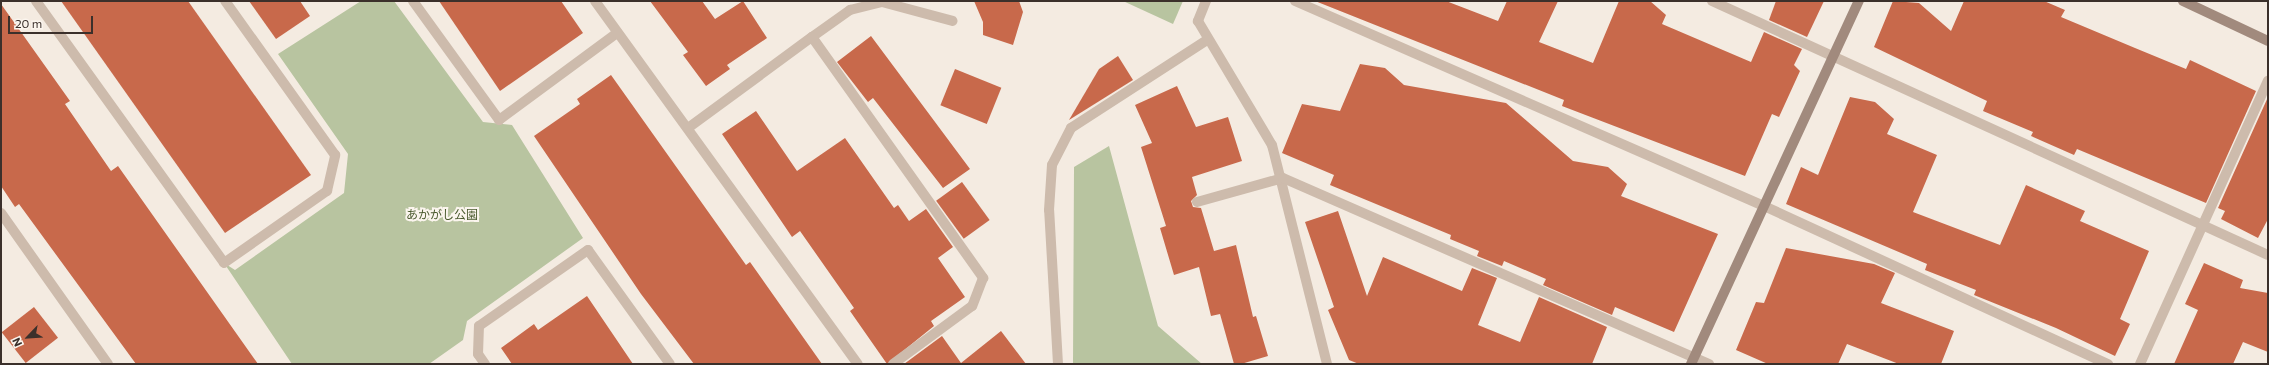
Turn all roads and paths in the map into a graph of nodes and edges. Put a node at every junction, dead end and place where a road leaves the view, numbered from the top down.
1 (36, 1) edge
2 (225, 1) edge
3 (413, 1) edge
4 (595, 1) edge
5 (1206, 1) edge
6 (1295, 1) edge
7 (1712, 1) edge
8 (1859, 1) edge
9 (2182, 1) edge
10 (953, 20) dead end
11 (617, 33) junction
12 (812, 37) junction
13 (1207, 40) junction
14 (2268, 41) edge
15 (1834, 57) junction
16 (2268, 81) edge
17 (688, 128) junction
18 (1283, 178) junction
19 (1197, 202) dead end
20 (1764, 206) junction
21 (1, 213) edge
22 (2203, 225) junction
23 (2268, 255) edge
24 (1693, 361) edge
25 (108, 364) edge
26 (485, 364) edge
27 (670, 364) edge
28 (858, 364) edge
29 (893, 364) edge
30 (1058, 364) edge
31 (1327, 364) edge
32 (1709, 364) edge
33 (2108, 364) edge
34 (2140, 364) edge

1 - 2 street
3 - 11 street
4 - 11 street
5 - 13 street
6 - 20 street
7 - 15 street
8 - 15 street
9 - 14 street
10 - 12 street
11 - 17 street
12 - 17 street
12 - 29 street
13 - 18 street
13 - 30 street
15 - 20 street
15 - 22 street
16 - 22 street
17 - 28 street
18 - 19 street
18 - 24 street
18 - 31 street
20 - 24 street
20 - 33 street
21 - 25 street
22 - 23 street
22 - 34 street
24 - 32 street
26 - 27 street

